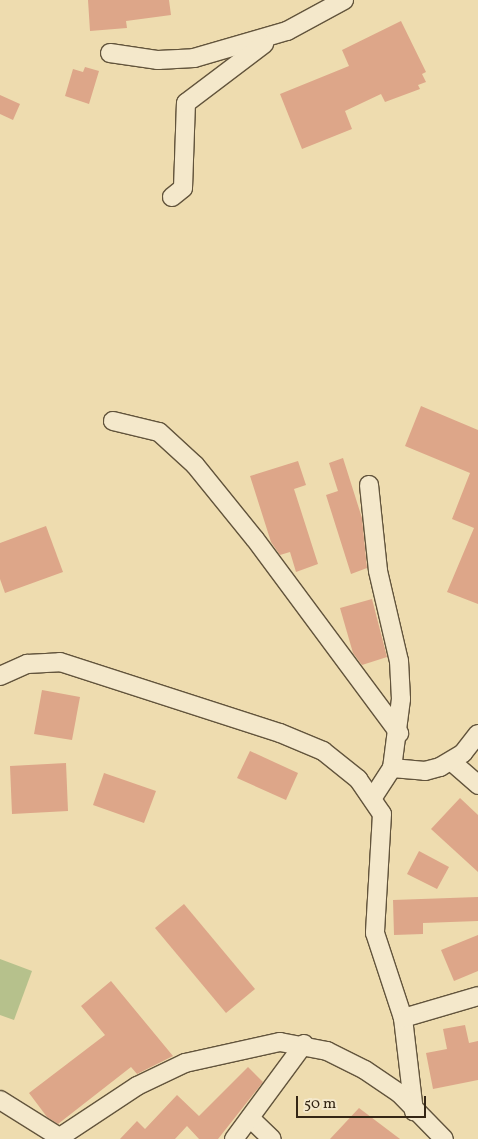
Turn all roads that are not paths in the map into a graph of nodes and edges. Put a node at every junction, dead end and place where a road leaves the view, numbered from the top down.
1 (344, 0) edge
2 (272, 37) junction
3 (110, 53) dead end
4 (172, 197) dead end
5 (113, 421) dead end
6 (369, 485) dead end
7 (0, 676) edge
8 (399, 733) junction
9 (478, 734) edge
10 (452, 762) junction
11 (392, 768) junction
12 (478, 785) edge
13 (373, 797) junction
14 (478, 996) edge
15 (403, 1018) junction
16 (304, 1044) junction
17 (0, 1100) edge
18 (414, 1111) junction
19 (250, 1118) junction
20 (58, 1138) edge
21 (234, 1139) edge
22 (272, 1139) edge
23 (444, 1139) edge

1 - 2 street
2 - 3 street
2 - 4 street
5 - 8 street
6 - 8 street
7 - 13 street
8 - 11 street
9 - 10 street
10 - 11 street
10 - 12 street
11 - 13 street
13 - 15 street
14 - 15 street
15 - 18 street
16 - 18 street
16 - 19 street
16 - 20 street
17 - 20 street
18 - 23 street
19 - 21 street
19 - 22 street

